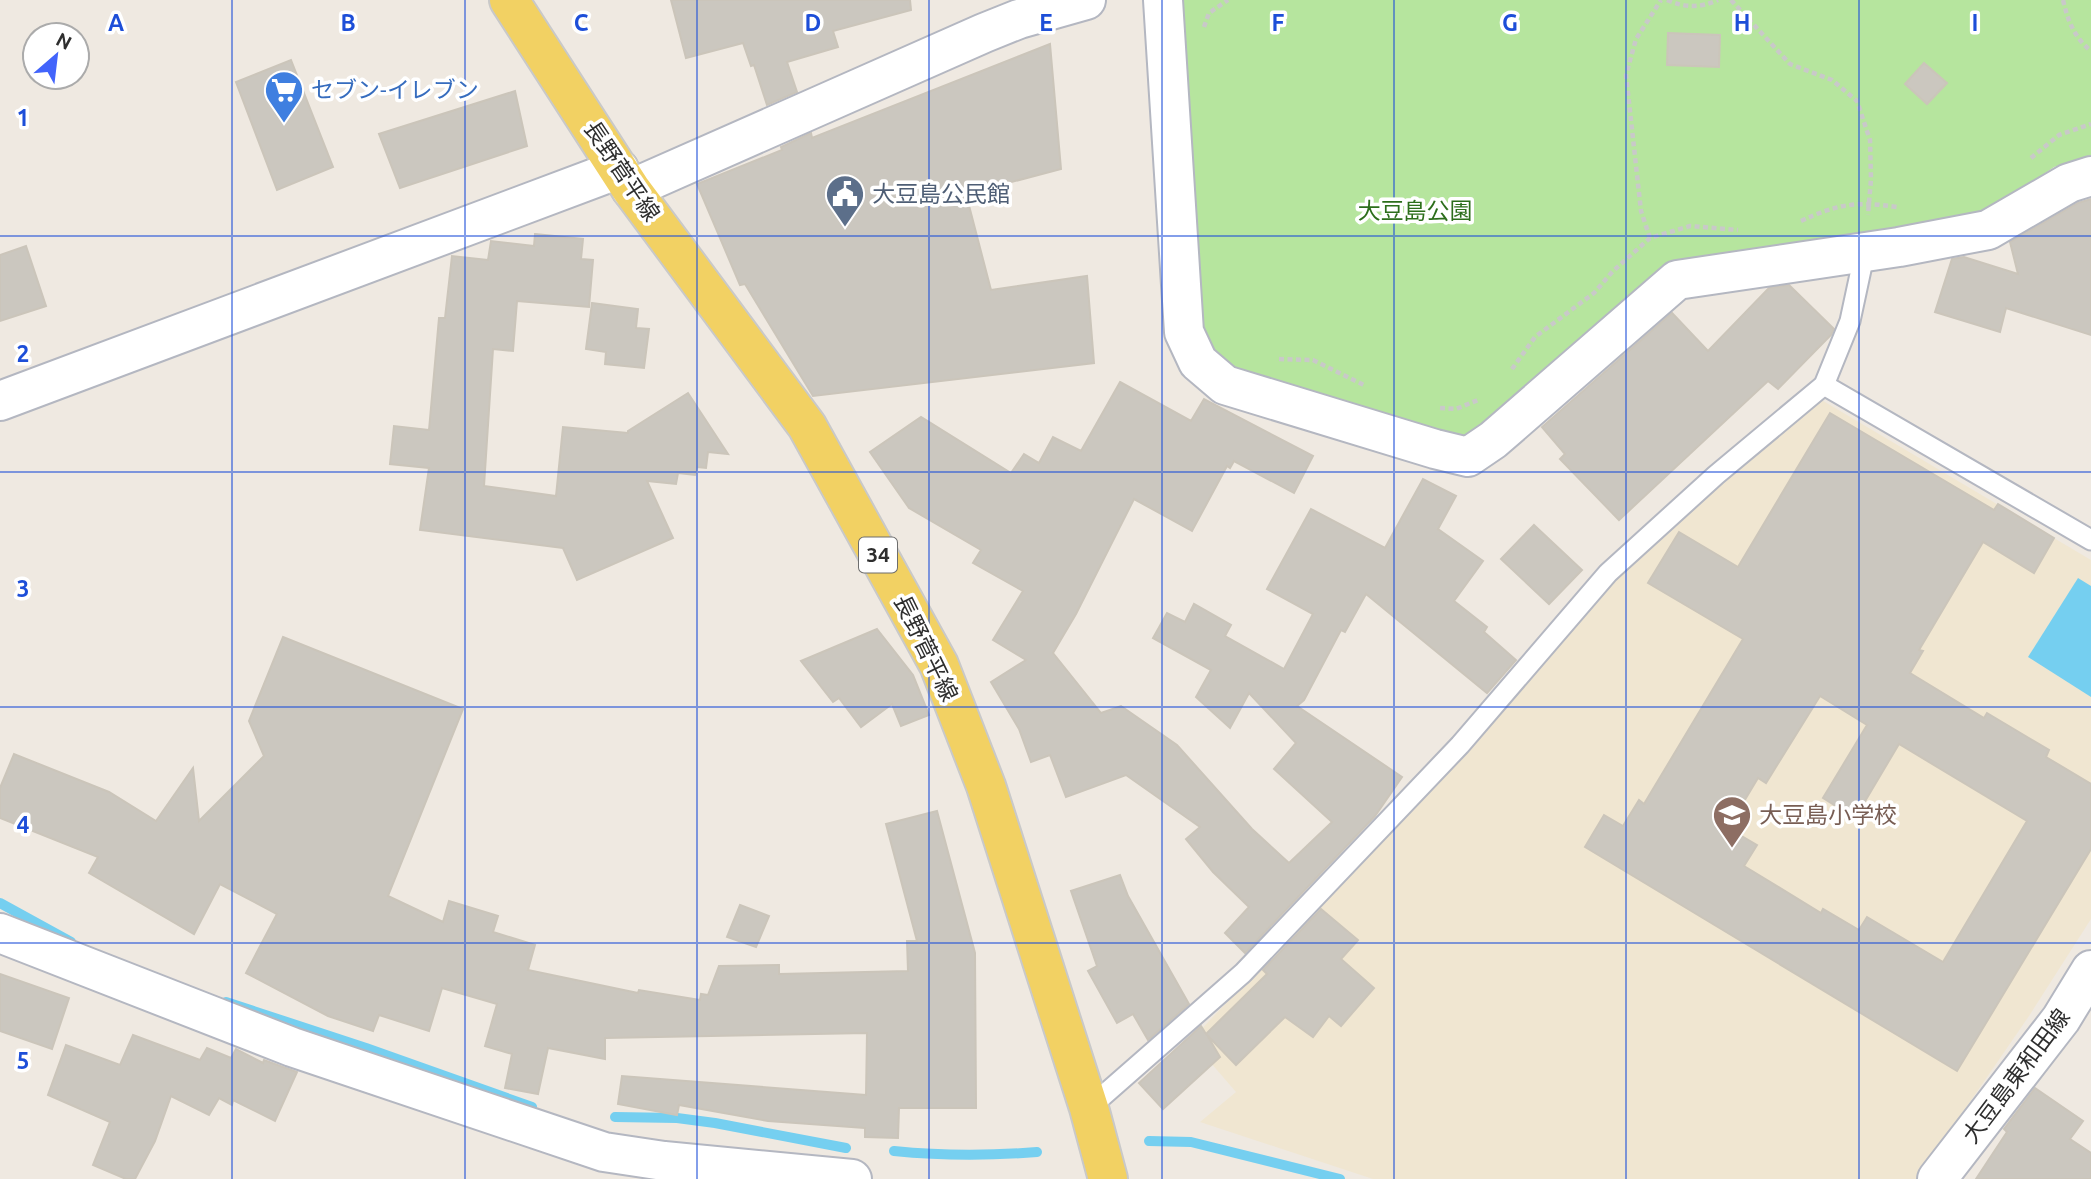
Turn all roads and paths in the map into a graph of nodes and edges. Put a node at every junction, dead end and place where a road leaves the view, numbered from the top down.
1 (509, 0) edge
2 (1086, 0) edge
3 (1163, 0) edge
4 (1228, 0) edge
5 (1661, 0) edge
6 (1667, 0) edge
7 (1718, 0) edge
8 (1731, 0) edge
9 (2063, 0) edge
10 (985, 16) edge
11 (1201, 34) dead end
12 (2091, 51) edge
13 (2091, 124) edge
14 (2024, 163) dead end
15 (2091, 176) edge
16 (625, 179) junction
17 (1870, 203) junction
18 (1900, 207) dead end
19 (1799, 222) dead end
20 (1747, 231) dead end
21 (1650, 238) junction
22 (1865, 251) junction
23 (1273, 359) dead end
24 (1505, 380) dead end
25 (1825, 385) junction
26 (1375, 390) dead end
27 (1487, 396) dead end
28 (0, 401) edge
29 (1431, 408) dead end
30 (2091, 540) edge
31 (0, 933) edge
32 (2091, 970) edge
33 (1089, 1108) junction
34 (597, 1166) edge
35 (665, 1170) edge
36 (852, 1179) edge
37 (1108, 1179) edge
38 (1937, 1179) edge

1 - 16 main road, 長野菅平線 / 34
2 - 10 street
3 - 22 street
4 - 11 path
5 - 21 path
6 - 7 path
8 - 17 path
9 - 12 path
10 - 16 street
13 - 14 path
15 - 22 street
16 - 28 street
16 - 33 main road, 長野菅平線 / 34
17 - 18 path
17 - 19 path
17 - 22 path
20 - 21 path
21 - 24 path
22 - 25 lane
23 - 26 path
25 - 30 lane
25 - 33 lane
27 - 29 path
31 - 34 street
32 - 38 street, 大豆島東和田線
33 - 37 main road, 長野菅平線 / 34
34 - 35 street
35 - 36 street

